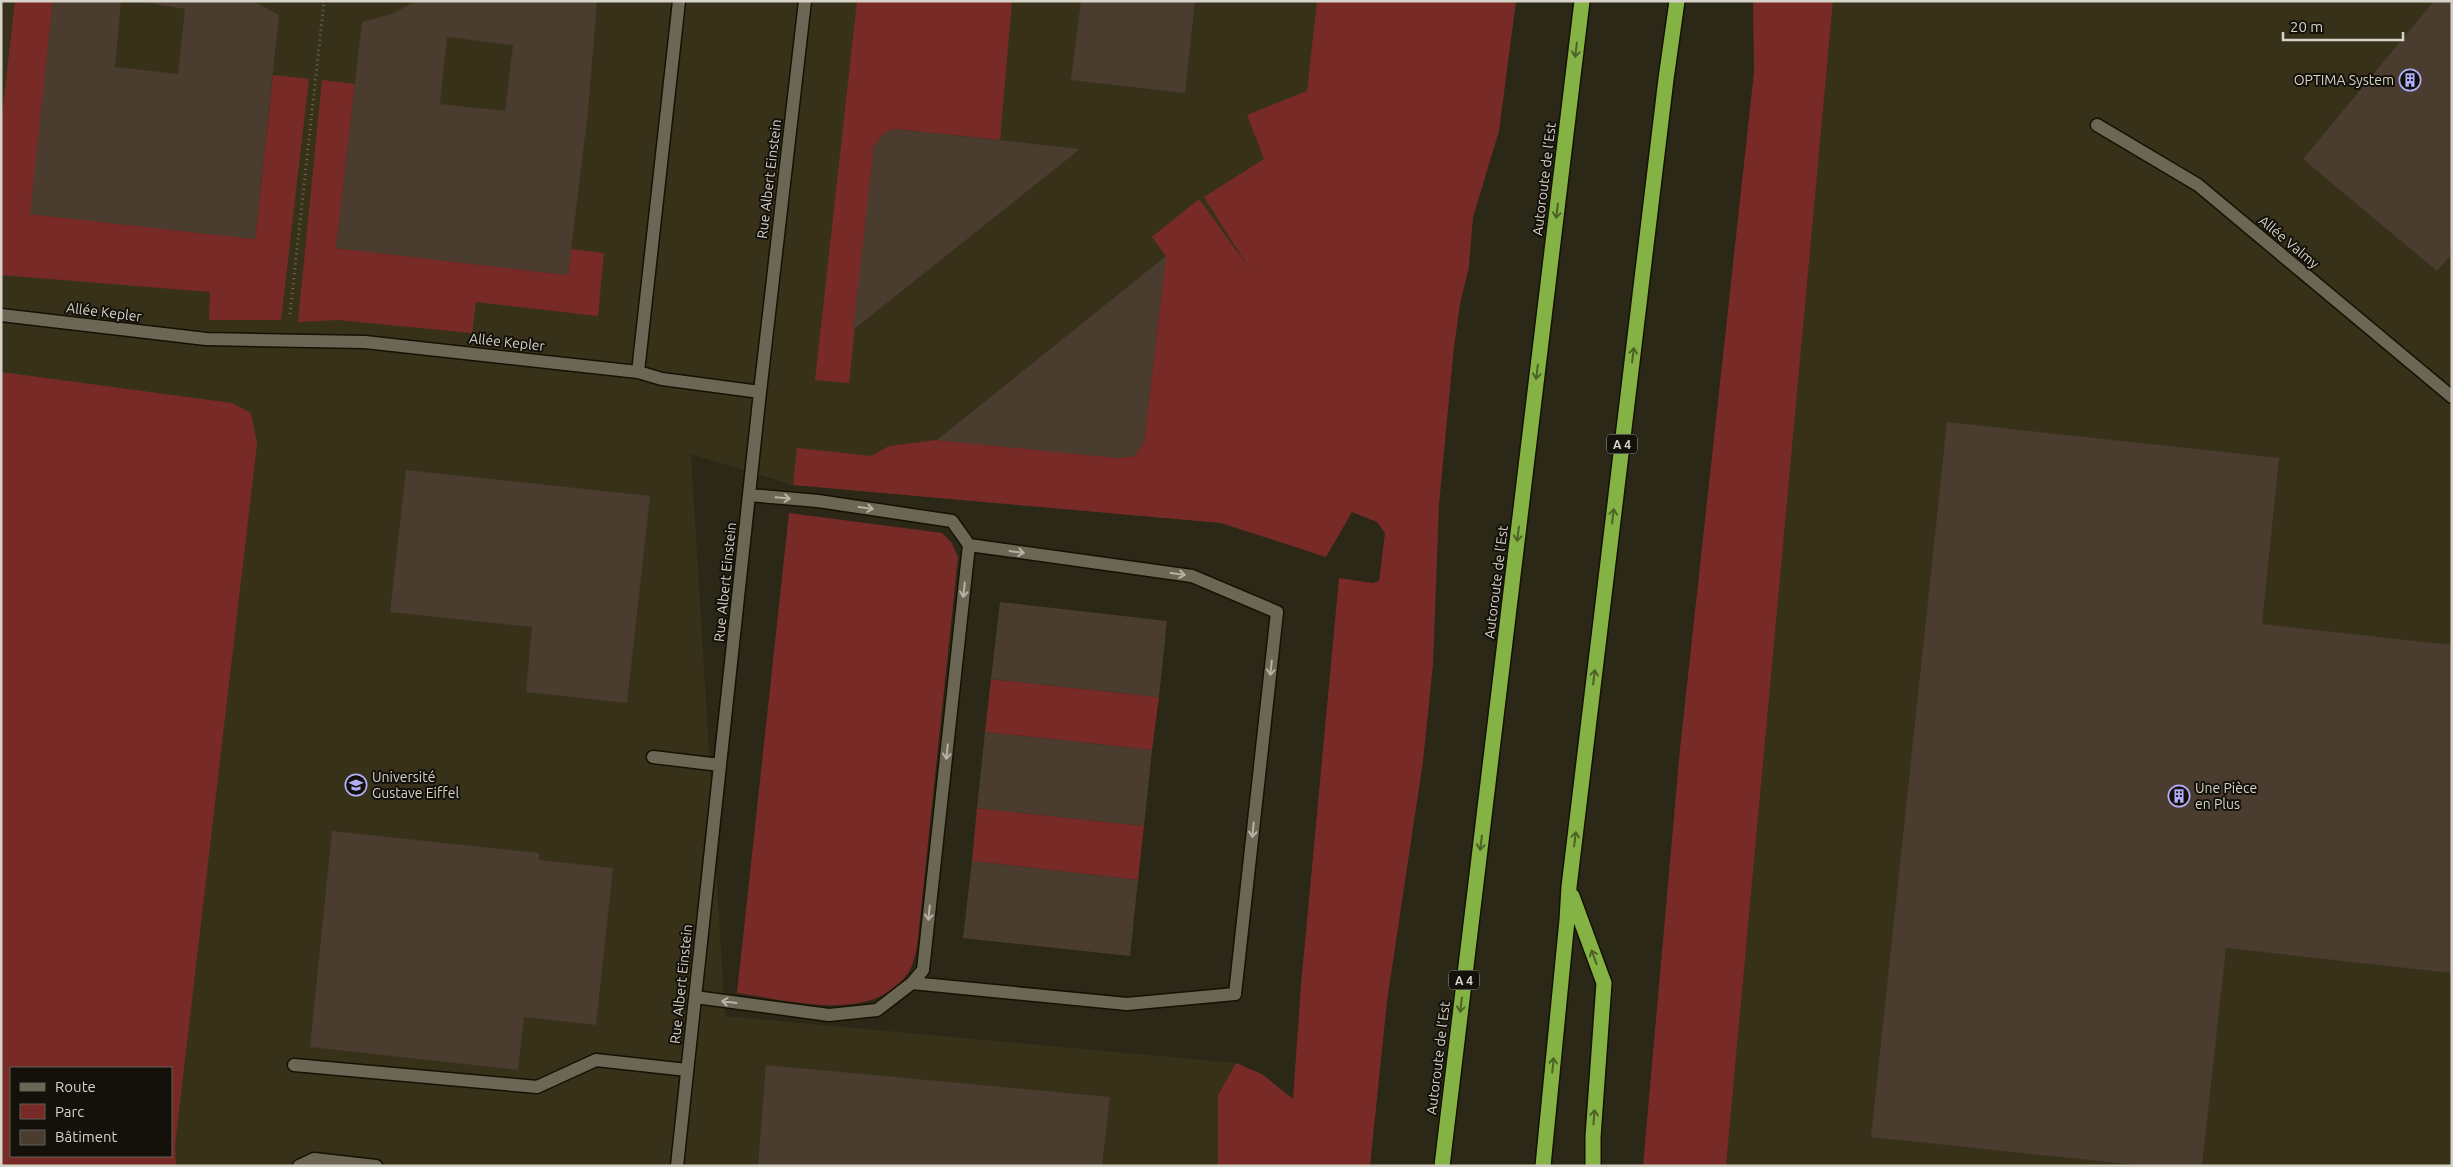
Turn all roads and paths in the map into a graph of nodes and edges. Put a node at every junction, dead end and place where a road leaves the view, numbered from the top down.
1 (324, 1) edge
2 (679, 1) edge
3 (805, 1) edge
4 (1582, 1) edge
5 (1677, 1) edge
6 (2097, 125) dead end
7 (1, 315) edge
8 (287, 342) junction
9 (638, 372) junction
10 (760, 392) junction
11 (2452, 397) edge
12 (749, 494) junction
13 (969, 545) junction
14 (653, 757) dead end
15 (720, 765) junction
16 (1569, 887) junction
17 (912, 983) junction
18 (695, 997) junction
19 (294, 1065) dead end
20 (687, 1070) junction
21 (299, 1166) edge
22 (376, 1166) edge
23 (677, 1166) edge
24 (1442, 1166) edge
25 (1543, 1166) edge
26 (1594, 1166) edge

1 - 8 path
2 - 9 street
3 - 10 street, Rue Albert Einstein
4 -> 24 highway, Autoroute de l’Est / A 4
16 -> 5 highway, A 4
6 - 11 street, Allée Valmy
7 - 8 street, Allée Kepler
8 - 9 street, Allée Kepler
9 - 10 street, Allée Kepler
10 - 12 street, Rue Albert Einstein
12 -> 13 street
12 - 15 street, Rue Albert Einstein
13 -> 17 street
13 -> 17 street
14 - 15 street
15 - 18 street, Rue Albert Einstein
25 -> 16 highway, A 4
26 -> 16 highway
17 -> 18 street
18 - 20 street, Rue Albert Einstein
19 - 20 street
20 - 23 street, Rue Albert Einstein
21 - 22 street

